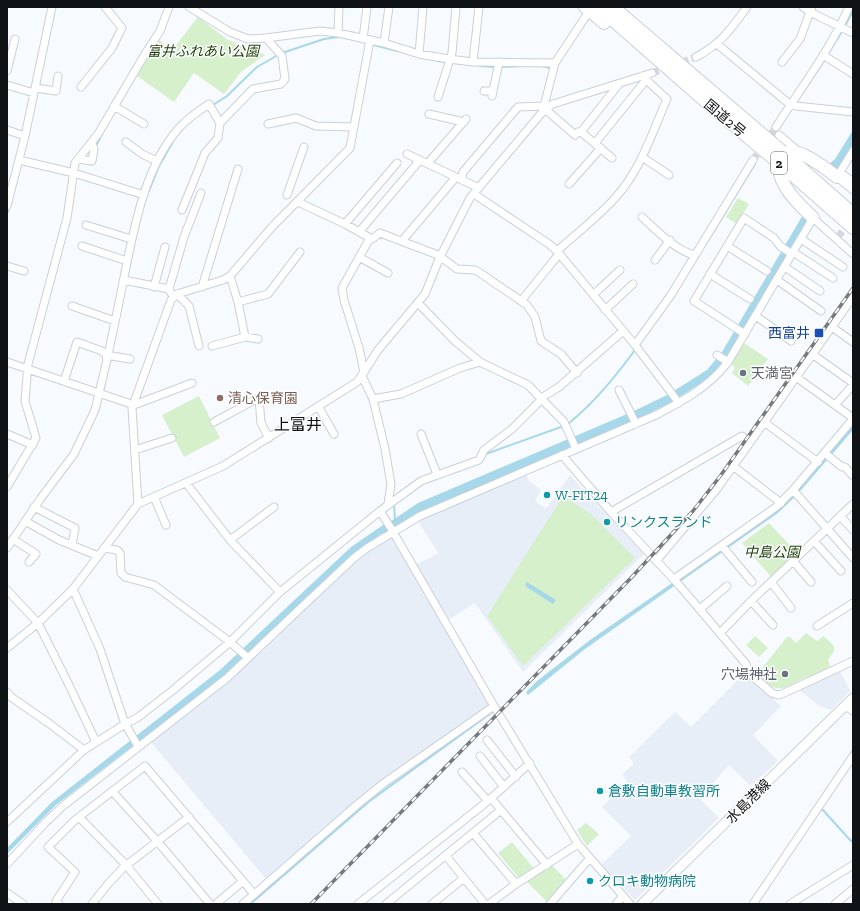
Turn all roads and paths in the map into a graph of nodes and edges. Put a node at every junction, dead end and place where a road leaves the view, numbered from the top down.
1 (52, 7) edge
2 (105, 7) edge
3 (169, 7) edge
4 (188, 7) edge
5 (339, 7) edge
6 (367, 7) edge
7 (389, 7) edge
8 (423, 7) edge
9 (456, 7) edge
10 (480, 7) edge
11 (598, 7) edge
12 (613, 7) edge
13 (625, 7) edge
14 (747, 7) edge
15 (803, 7) edge
16 (851, 8) edge
17 (811, 9) edge
18 (586, 11) edge
19 (840, 26) junction
20 (338, 33) junction
21 (853, 33) edge
22 (266, 38) junction
23 (15, 39) dead end
24 (368, 42) junction
25 (384, 43) junction
26 (718, 44) junction
27 (419, 54) junction
28 (823, 55) junction
29 (696, 57) tunnel mouth
30 (449, 59) junction
31 (473, 62) junction
32 (499, 62) junction
33 (782, 62) dead end
34 (555, 63) junction
35 (684, 68) junction
36 (7, 71) edge
37 (652, 74) tunnel mouth
38 (853, 74) edge
39 (58, 76) dead end
40 (644, 78) junction
41 (619, 84) junction
42 (7, 85) edge
43 (81, 87) dead end
44 (37, 90) junction
45 (484, 91) dead end
46 (438, 97) dead end
47 (793, 105) junction
48 (117, 107) junction
49 (545, 108) junction
50 (713, 108) junction
51 (853, 112) edge
52 (429, 114) dead end
53 (220, 123) junction
54 (144, 124) dead end
55 (268, 124) dead end
56 (776, 127) tunnel mouth
57 (353, 128) junction
58 (7, 130) edge
59 (578, 132) dead end
60 (779, 135) dead end
61 (25, 136) junction
62 (126, 142) dead end
63 (92, 143) junction
64 (595, 143) junction
65 (304, 147) dead end
66 (601, 148) junction
67 (853, 151) edge
68 (407, 154) dead end
69 (800, 154) junction
70 (612, 158) dead end
71 (642, 158) junction
72 (782, 159) junction
73 (76, 160) junction
74 (420, 160) junction
75 (753, 160) tunnel mouth
76 (21, 161) junction
77 (157, 161) junction
78 (397, 163) dead end
79 (428, 164) junction
80 (238, 169) dead end
81 (72, 173) junction
82 (807, 174) junction
83 (839, 174) junction
84 (669, 175) dead end
85 (459, 178) junction
86 (853, 182) edge
87 (569, 184) dead end
88 (853, 190) edge
89 (477, 191) junction
90 (201, 193) dead end
91 (144, 195) junction
92 (287, 195) dead end
93 (298, 202) junction
94 (7, 206) edge
95 (853, 207) edge
96 (182, 210) dead end
97 (642, 217) dead end
98 (848, 217) edge
99 (814, 218) junction
100 (345, 224) junction
101 (86, 225) dead end
102 (853, 228) edge
103 (358, 232) junction
104 (853, 232) edge
105 (370, 238) junction
106 (131, 239) junction
107 (801, 239) junction
108 (670, 240) junction
109 (402, 242) junction
110 (82, 246) dead end
111 (727, 246) junction
112 (165, 247) dead end
113 (300, 252) dead end
114 (558, 253) junction
115 (792, 253) junction
116 (853, 254) edge
117 (695, 255) junction
118 (359, 257) junction
119 (440, 257) junction
120 (655, 260) dead end
121 (127, 261) junction
122 (7, 266) edge
123 (785, 266) junction
124 (843, 267) dead end
125 (620, 270) dead end
126 (24, 271) dead end
127 (767, 271) dead end
128 (388, 273) dead end
129 (710, 274) junction
130 (230, 276) junction
131 (833, 278) dead end
132 (777, 280) junction
133 (125, 281) junction
134 (633, 284) dead end
135 (154, 287) junction
136 (202, 287) junction
137 (169, 289) junction
138 (820, 291) dead end
139 (176, 295) junction
140 (592, 295) junction
141 (750, 299) dead end
142 (521, 301) junction
143 (852, 301) edge
144 (238, 302) junction
145 (418, 303) junction
146 (72, 306) dead end
147 (605, 310) junction
148 (821, 310) dead end
149 (756, 316) junction
150 (115, 321) junction
151 (832, 327) junction
152 (623, 331) junction
153 (744, 334) junction
154 (245, 337) junction
155 (258, 339) dead end
156 (791, 341) dead end
157 (853, 342) edge
158 (635, 344) junction
159 (199, 346) dead end
160 (212, 346) dead end
161 (812, 354) junction
162 (110, 355) junction
163 (718, 355) dead end
164 (130, 359) dead end
165 (727, 361) junction
166 (7, 362) edge
167 (480, 362) junction
168 (27, 368) junction
169 (577, 373) junction
170 (363, 374) junction
171 (796, 377) junction
172 (64, 381) junction
173 (192, 383) dead end
174 (853, 384) edge
175 (619, 390) dead end
176 (101, 394) junction
177 (373, 399) junction
178 (542, 399) junction
179 (678, 401) junction
180 (134, 405) junction
181 (835, 405) junction
182 (318, 406) junction
183 (853, 419) edge
184 (214, 422) dead end
185 (635, 422) junction
186 (764, 422) junction
187 (7, 434) edge
188 (334, 434) dead end
189 (421, 434) dead end
190 (172, 438) dead end
191 (269, 438) junction
192 (750, 442) junction
193 (33, 445) junction
194 (575, 448) junction
195 (135, 450) junction
196 (827, 454) junction
197 (562, 455) junction
198 (818, 462) junction
199 (734, 466) junction
200 (437, 474) junction
201 (853, 476) edge
202 (186, 483) junction
203 (7, 487) edge
204 (796, 492) junction
205 (154, 497) junction
206 (781, 503) junction
207 (138, 504) junction
208 (389, 504) junction
209 (853, 504) edge
210 (274, 507) dead end
211 (36, 509) junction
212 (380, 511) junction
213 (612, 512) junction
214 (840, 516) junction
215 (27, 522) junction
216 (166, 525) dead end
217 (827, 528) junction
218 (853, 530) edge
219 (393, 532) junction
220 (15, 540) junction
221 (230, 540) junction
222 (814, 541) junction
223 (72, 545) junction
224 (7, 548) edge
225 (104, 548) junction
226 (724, 548) junction
227 (98, 556) junction
228 (853, 558) edge
229 (656, 561) junction
230 (793, 561) junction
231 (29, 562) dead end
232 (841, 571) dead end
233 (676, 582) junction
234 (752, 582) dead end
235 (771, 582) junction
236 (811, 582) dead end
237 (727, 586) dead end
238 (73, 589) junction
239 (7, 590) edge
240 (280, 592) junction
241 (751, 601) junction
242 (853, 603) edge
243 (791, 608) dead end
244 (700, 609) junction
245 (38, 623) junction
246 (773, 625) dead end
247 (817, 626) dead end
248 (720, 633) junction
249 (230, 642) junction
250 (7, 648) edge
251 (245, 654) junction
252 (853, 661) edge
253 (7, 692) edge
254 (853, 698) edge
255 (495, 708) junction
256 (849, 708) edge
257 (125, 724) junction
258 (487, 740) dead end
259 (96, 742) junction
260 (135, 742) junction
261 (84, 750) junction
262 (480, 756) dead end
263 (853, 756) edge
264 (530, 764) junction
265 (462, 772) dead end
266 (516, 777) junction
267 (504, 787) junction
268 (112, 791) junction
269 (490, 799) junction
270 (502, 810) junction
271 (79, 817) junction
272 (189, 817) junction
273 (7, 822) edge
274 (473, 833) junction
275 (158, 842) junction
276 (578, 844) junction
277 (446, 856) junction
278 (590, 858) junction
279 (7, 864) edge
280 (126, 865) junction
281 (547, 865) junction
282 (853, 865) edge
283 (464, 878) junction
284 (243, 881) junction
285 (516, 884) junction
286 (853, 889) edge
287 (7, 893) edge
288 (254, 894) junction
289 (623, 896) junction
290 (95, 903) edge
291 (23, 904) edge
292 (60, 904) edge
293 (158, 904) edge
294 (210, 904) edge
295 (216, 904) edge
296 (243, 904) edge
297 (358, 904) edge
298 (386, 904) edge
299 (432, 904) edge
300 (485, 904) edge
301 (489, 904) edge
302 (550, 904) edge
303 (616, 904) edge
304 (630, 904) edge
305 (642, 904) edge
306 (753, 904) edge
307 (790, 904) edge
308 (834, 904) edge

1 - 44 street
2 - 43 street
3 - 48 street
4 - 22 street
5 - 20 street
6 - 24 street
7 - 25 street
8 - 27 street
9 - 30 street
10 - 31 street
11 - 50 highway, 国道2号 / 2
12 - 35 highway, 国道2号 / 2
13 - 35 highway
14 - 26 street
15 - 17 street
16 - 19 street
17 - 19 street
17 - 33 street
18 - 34 street
18 - 50 highway
19 - 21 street
19 - 28 street
20 - 22 street
20 - 24 street
22 - 53 street
23 - 36 street
24 - 25 street
24 - 57 street
25 - 27 street
26 - 29 street
26 - 47 street
27 - 30 street
28 - 38 street
28 - 47 street
30 - 31 street
30 - 46 street
31 - 32 street
32 - 34 street
32 - 45 street
34 - 49 street
35 - 72 highway, 国道2号 / 2
37 - 40 street
39 - 44 street
40 - 41 street
40 - 64 street
40 - 71 street
41 - 49 street
41 - 64 street
42 - 44 street
44 - 61 street
47 - 51 street
47 - 56 street
48 - 54 street
48 - 63 street
49 - 59 street
49 - 85 street
49 - 89 street
50 - 72 highway, 国道2号 / 2
52 - 79 street
53 - 77 street
53 - 96 street
55 - 57 street
57 - 93 street
58 - 61 street
60 - 69 street
61 - 76 street
62 - 77 street
63 - 73 street
63 - 73 street
64 - 66 street
65 - 92 street
66 - 70 street
66 - 87 street
67 - 83 street
68 - 74 street
69 - 72 highway
69 - 83 highway
71 - 84 street
71 - 114 street
72 - 82 highway, 国道2号 / 2
72 - 98 highway, 国道2号 / 2
72 - 99 highway
73 - 81 street
74 - 79 street
74 - 103 street
75 - 117 street
76 - 81 street
76 - 94 street
77 - 91 street
78 - 100 street
79 - 85 street
80 - 136 street
81 - 91 street
81 - 168 street
82 - 95 highway
82 - 98 highway, 国道2号 / 2
83 - 86 street
83 - 88 street
85 - 89 street
85 - 109 street
89 - 114 street
89 - 119 street
90 - 137 street
91 - 106 street
93 - 100 street
93 - 130 street
97 - 108 street
98 - 102 highway, 国道2号 / 2
98 - 104 highway
99 - 107 street
99 - 116 street
100 - 103 street
101 - 106 street
103 - 105 street
105 - 109 street
105 - 118 street
106 - 121 street
107 - 115 street
107 - 124 street
108 - 117 street
108 - 120 street
109 - 119 street
110 - 121 street
111 - 115 street
111 - 127 street
111 - 129 street
112 - 135 street
113 - 144 street
114 - 140 street
114 - 142 street
115 - 123 street
115 - 131 street
117 - 158 street
118 - 128 street
118 - 170 street
119 - 142 street
119 - 145 street
121 - 133 street
122 - 126 street
123 - 132 street
123 - 138 street
125 - 140 street
129 - 141 street
129 - 153 street
130 - 136 street
130 - 144 street
132 - 148 street
132 - 149 street
133 - 135 street
133 - 150 street
134 - 147 street
135 - 137 street
136 - 139 street
137 - 139 street
139 - 159 street
139 - 180 street
140 - 147 street
142 - 169 street
143 - 151 street
144 - 154 street
145 - 167 street
145 - 170 street
146 - 150 street
147 - 152 street
149 - 153 street
149 - 156 street
150 - 162 street
151 - 157 street
151 - 161 street
152 - 158 street
152 - 169 street
153 - 165 street
154 - 155 street
154 - 160 street
158 - 179 street
161 - 171 street
161 - 174 street
162 - 164 street
162 - 172 street
162 - 176 street
163 - 165 street
165 - 179 street
166 - 168 street
167 - 177 street
167 - 178 street
168 - 172 street
168 - 193 street
169 - 178 street
170 - 177 street
170 - 182 street
171 - 181 street
171 - 186 street
172 - 176 street
173 - 180 street
174 - 181 street
175 - 185 street
176 - 180 street
176 - 211 street
177 - 208 street
178 - 194 street
178 - 200 street
179 - 185 street
180 - 195 street
181 - 183 street
182 - 188 street
182 - 191 street
183 - 196 street
184 - 191 street
185 - 194 street
186 - 192 street
186 - 198 street
187 - 193 street
189 - 200 street
190 - 195 street
191 - 202 street
192 - 199 street
192 - 213 street
193 - 203 street
194 - 197 street
195 - 207 street
196 - 198 street
196 - 201 street
197 - 213 street
197 - 219 street
198 - 204 street
199 - 206 street
199 - 229 street
200 - 208 street
202 - 205 street
202 - 221 street
204 - 206 street
204 - 217 street
205 - 207 street
205 - 216 street
206 - 226 street
207 - 225 street
208 - 212 street
209 - 214 street
210 - 221 street
211 - 215 street
211 - 223 street
212 - 219 street
212 - 240 street
213 - 229 street
214 - 217 street
214 - 218 street
215 - 220 street
215 - 223 street
217 - 222 street
217 - 228 street
219 - 251 street
219 - 255 street
220 - 224 street
220 - 231 street
221 - 240 street
222 - 230 street
222 - 232 street
223 - 227 street
225 - 227 street
225 - 249 street
226 - 233 street
226 - 234 street
227 - 238 street
229 - 233 street
230 - 235 street
230 - 236 street
233 - 244 street
235 - 241 street
235 - 243 street
237 - 244 street
238 - 245 street
238 - 257 street
239 - 245 street
240 - 249 street
241 - 246 street
241 - 248 street
242 - 247 street
244 - 248 street
245 - 250 street
245 - 259 street
248 - 252 street
249 - 251 street
249 - 257 street
251 - 260 street
253 - 261 street
254 - 256 main road, 水島港線
255 - 264 street
255 - 288 street
256 - 305 main road, 水島港線
257 - 259 street
257 - 260 street
258 - 266 street
259 - 261 street
260 - 279 street
261 - 273 street
262 - 267 street
263 - 306 street
264 - 266 street
264 - 276 street
265 - 269 street
266 - 267 street
267 - 269 street
268 - 271 street
268 - 272 street
268 - 275 street
269 - 270 street
269 - 297 street
270 - 274 street
270 - 281 street
271 - 280 street
271 - 292 street
272 - 275 street
272 - 284 street
274 - 277 street
274 - 285 street
275 - 280 street
275 - 294 street
276 - 278 street
276 - 281 street
277 - 283 street
277 - 298 street
278 - 289 street
278 - 302 street
280 - 290 street
280 - 293 street
281 - 285 street
282 - 307 street
283 - 299 street
283 - 300 street
284 - 288 street
284 - 295 street
285 - 301 street
286 - 308 street
287 - 291 street
288 - 296 street
289 - 303 street
289 - 304 street

